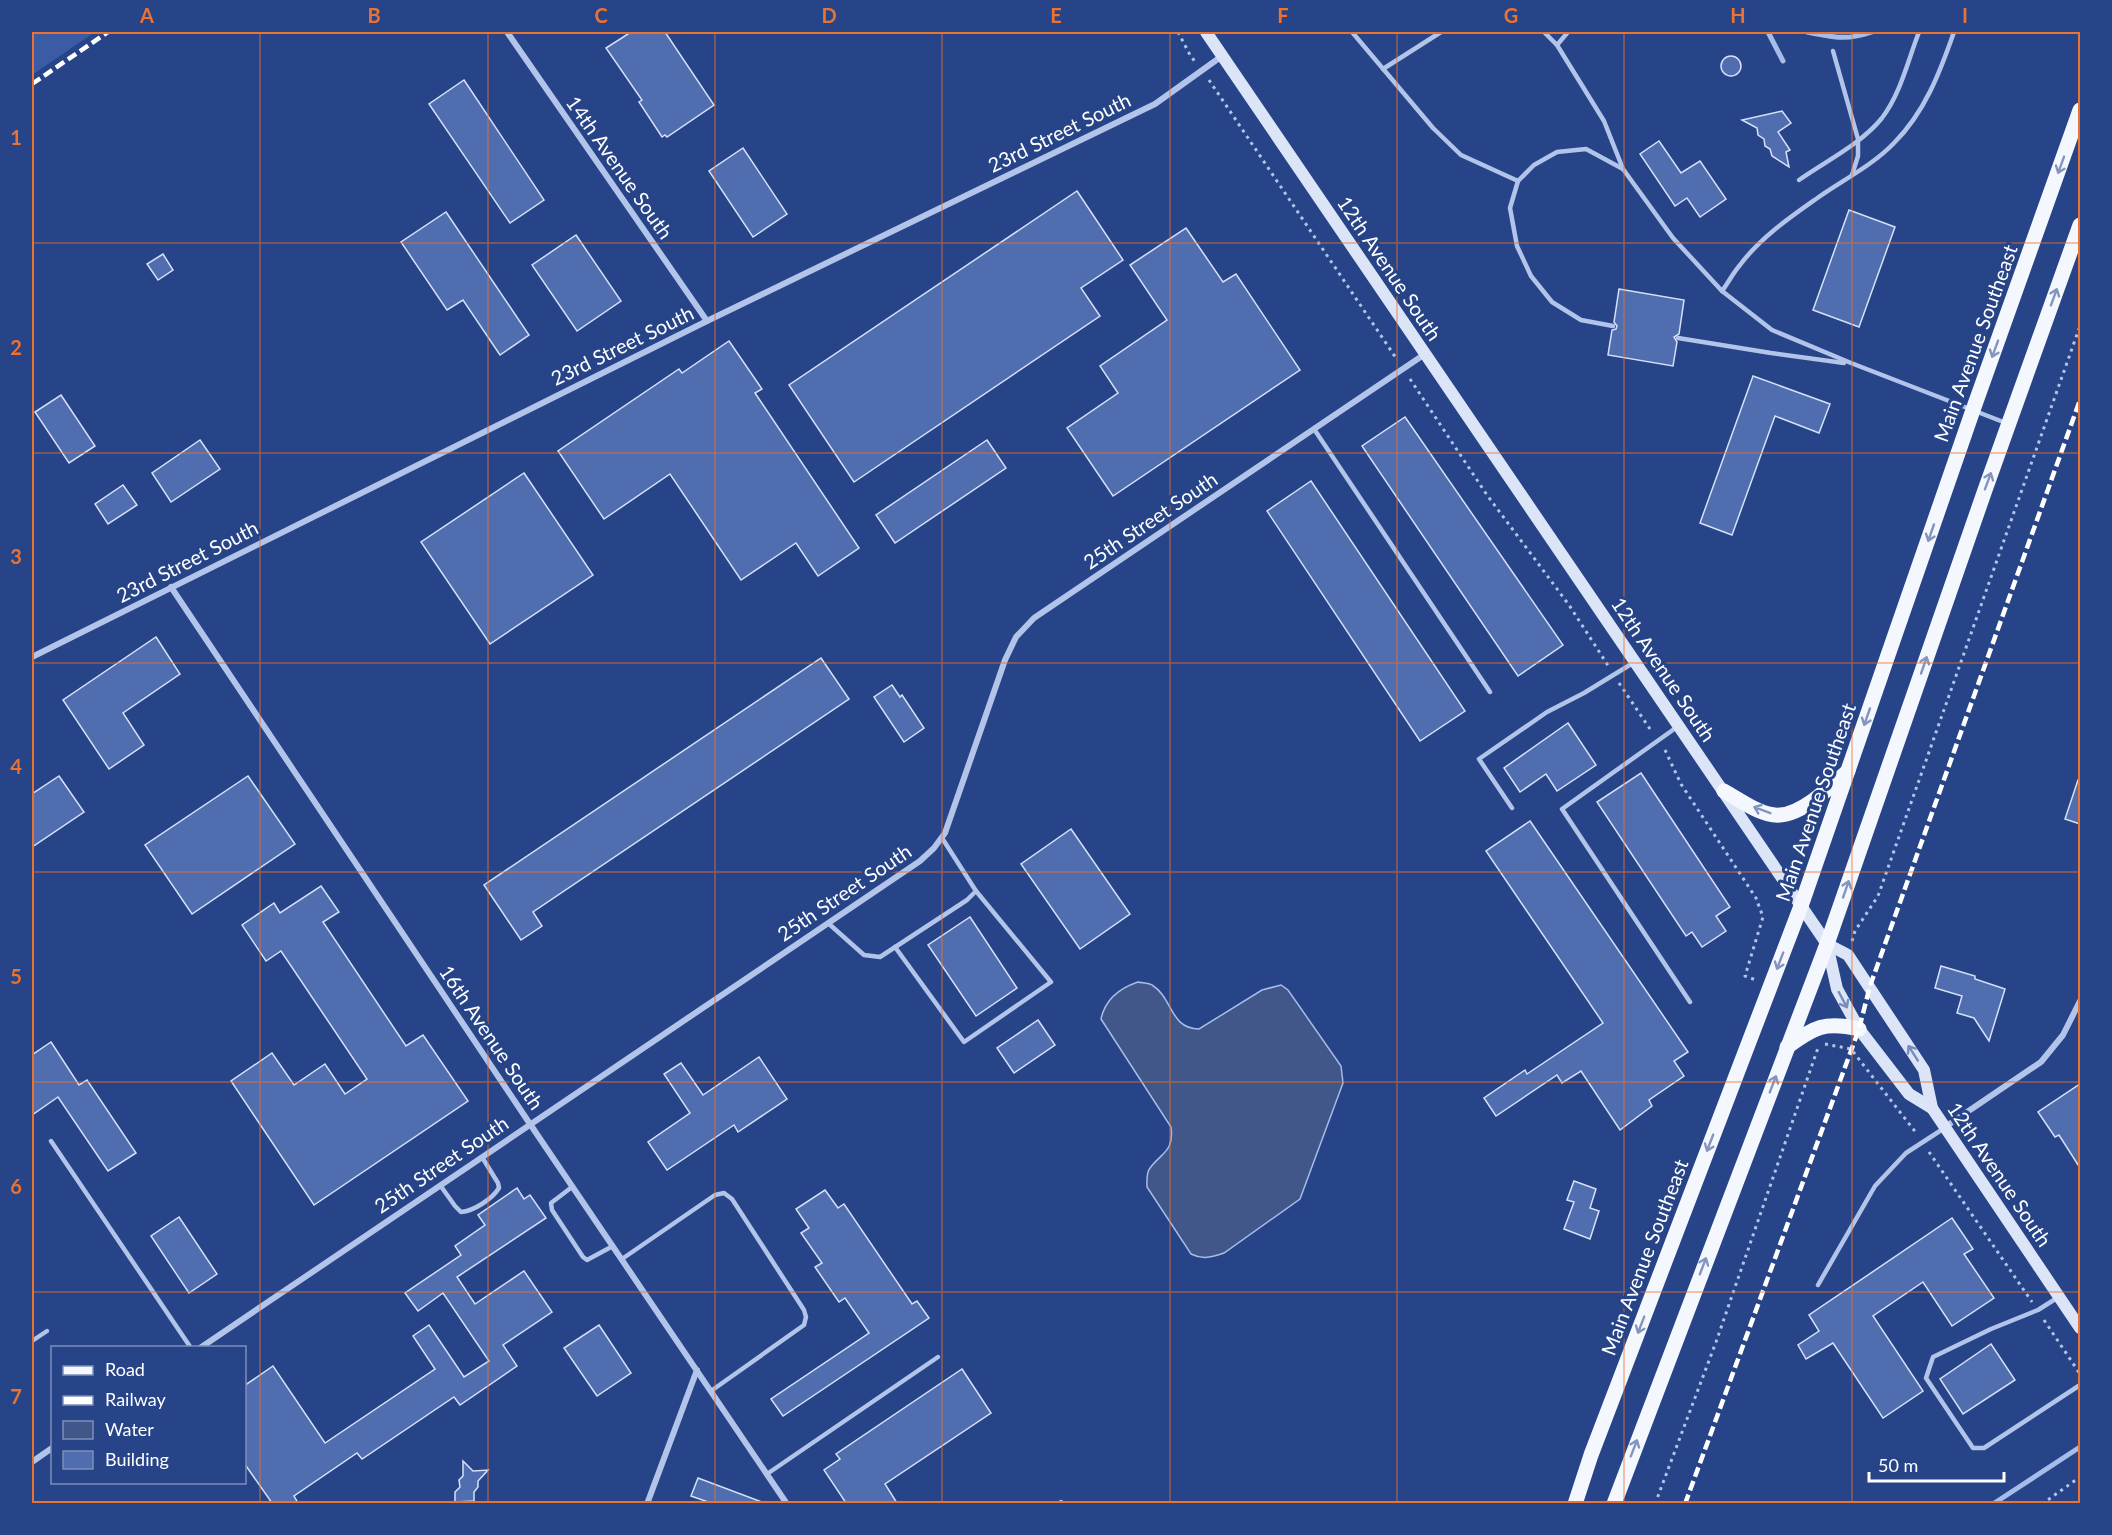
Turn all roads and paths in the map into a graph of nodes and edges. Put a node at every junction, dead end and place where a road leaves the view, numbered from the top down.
1 (507, 32) edge
2 (1178, 32) edge
3 (1206, 32) edge
4 (1352, 32) edge
5 (1441, 32) edge
6 (1544, 32) edge
7 (1568, 32) edge
8 (1919, 32) edge
9 (1954, 32) edge
10 (1557, 45) junction
11 (1833, 51) dead end
12 (1222, 56) junction
13 (1383, 69) junction
14 (1203, 71) junction
15 (2080, 110) edge
16 (1858, 140) junction
17 (1623, 169) junction
18 (1852, 175) junction
19 (1799, 180) dead end
20 (1518, 181) junction
21 (2080, 225) edge
22 (1722, 291) junction
23 (706, 321) junction
24 (1613, 326) dead end
25 (2080, 326) edge
26 (1678, 338) dead end
27 (1425, 354) junction
28 (1851, 363) junction
29 (1403, 369) junction
30 (1973, 410) junction
31 (2009, 424) junction
32 (1314, 429) junction
33 (171, 587) junction
34 (32, 657) edge
35 (1635, 662) junction
36 (1614, 676) junction
37 (1490, 692) dead end
38 (1679, 726) junction
39 (1658, 740) junction
40 (1848, 771) junction
41 (1724, 791) junction
42 (1512, 808) dead end
43 (942, 838) junction
44 (976, 891) junction
45 (1801, 906) junction
46 (828, 923) junction
47 (1855, 931) dead end
48 (1827, 944) junction
49 (894, 947) junction
50 (1771, 986) junction
51 (2080, 1001) edge
52 (1690, 1002) dead end
53 (1859, 1029) junction
54 (1787, 1047) junction
55 (1932, 1108) junction
56 (530, 1124) junction
57 (1945, 1127) junction
58 (51, 1141) dead end
59 (1923, 1142) junction
60 (482, 1157) junction
61 (440, 1185) junction
62 (572, 1187) junction
63 (613, 1246) junction
64 (622, 1259) junction
65 (1818, 1285) dead end
66 (2059, 1297) junction
67 (2038, 1310) junction
68 (2080, 1328) edge
69 (46, 1331) dead end
70 (32, 1341) edge
71 (190, 1346) edge
72 (201, 1346) edge
73 (938, 1357) dead end
74 (697, 1370) junction
75 (2080, 1374) edge
76 (2080, 1385) edge
77 (711, 1391) junction
78 (51, 1449) edge
79 (32, 1462) edge
80 (767, 1474) junction
81 (2080, 1478) edge
82 (647, 1503) edge
83 (787, 1503) edge
84 (1575, 1503) edge
85 (1614, 1503) edge
86 (1655, 1503) edge
87 (2042, 1503) edge

1 - 23 street, 14th Avenue South
2 - 14 path
3 - 12 street, 12th Avenue South
4 - 13 lane
5 - 13 lane
6 - 10 lane
7 - 10 lane
8 - 16 lane
9 - 18 lane
10 - 17 lane
11 - 16 lane
12 - 14 street, 23rd Street South
12 - 27 street, 12th Avenue South
13 - 20 lane
14 - 23 street, 23rd Street South
14 - 29 path
15 -> 30 main road, Main Avenue Southeast
16 - 18 lane
16 - 19 lane
17 - 20 lane
17 - 22 lane
18 - 22 lane
20 - 24 lane
31 -> 21 main road
22 - 28 lane
23 - 33 street, 23rd Street South
25 - 47 path
26 - 28 lane
27 - 29 street, 25th Street South
27 - 35 street, 12th Avenue South
28 - 30 lane
29 - 32 street, 25th Street South
29 - 36 path
30 - 31 lane
30 -> 40 main road, Main Avenue Southeast
48 -> 31 main road
32 - 37 lane
32 - 43 street, 25th Street South
33 - 34 street, 23rd Street South
33 - 56 street, 16th Avenue South
35 - 36 lane
35 - 38 street, 12th Avenue South
36 - 39 path
36 - 42 lane
38 - 39 lane
38 - 41 street, 12th Avenue South
39 - 50 path
39 - 52 lane
40 -> 41 main road
40 - 45 main road, Main Avenue Southeast
41 - 45 street, 12th Avenue South
43 - 44 lane
43 - 46 street, 25th Street South
44 - 49 lane
44 - 49 lane
45 - 48 street, 12th Avenue South
45 -> 50 main road, Main Avenue Southeast
46 - 49 lane
46 - 56 street, 25th Street South
48 -> 53 street
48 - 54 main road
55 -> 48 street, 12th Avenue South
50 -> 84 main road, Main Avenue Southeast
51 - 57 street
53 - 54 main road
53 - 55 street
85 -> 54 main road
55 - 57 street, 12th Avenue South
56 - 60 street, 25th Street South
56 - 62 street, 16th Avenue South
57 - 59 lane
57 - 66 street, 12th Avenue South
58 - 71 lane
59 - 65 lane
59 - 67 path
59 - 86 path
60 - 61 street, 25th Street South
60 - 61 lane
61 - 72 street, 25th Street South
62 - 63 street, 16th Avenue South
62 - 63 lane
63 - 64 street, 16th Avenue South
64 - 74 street, 16th Avenue South
64 - 77 lane
66 - 67 lane
66 - 68 street, 12th Avenue South
67 - 75 path
67 - 76 lane
69 - 70 lane
73 - 80 lane
74 - 77 street, 16th Avenue South
74 - 82 street
77 - 80 street, 16th Avenue South
78 - 79 street
80 - 83 street, 16th Avenue South
81 - 87 path

